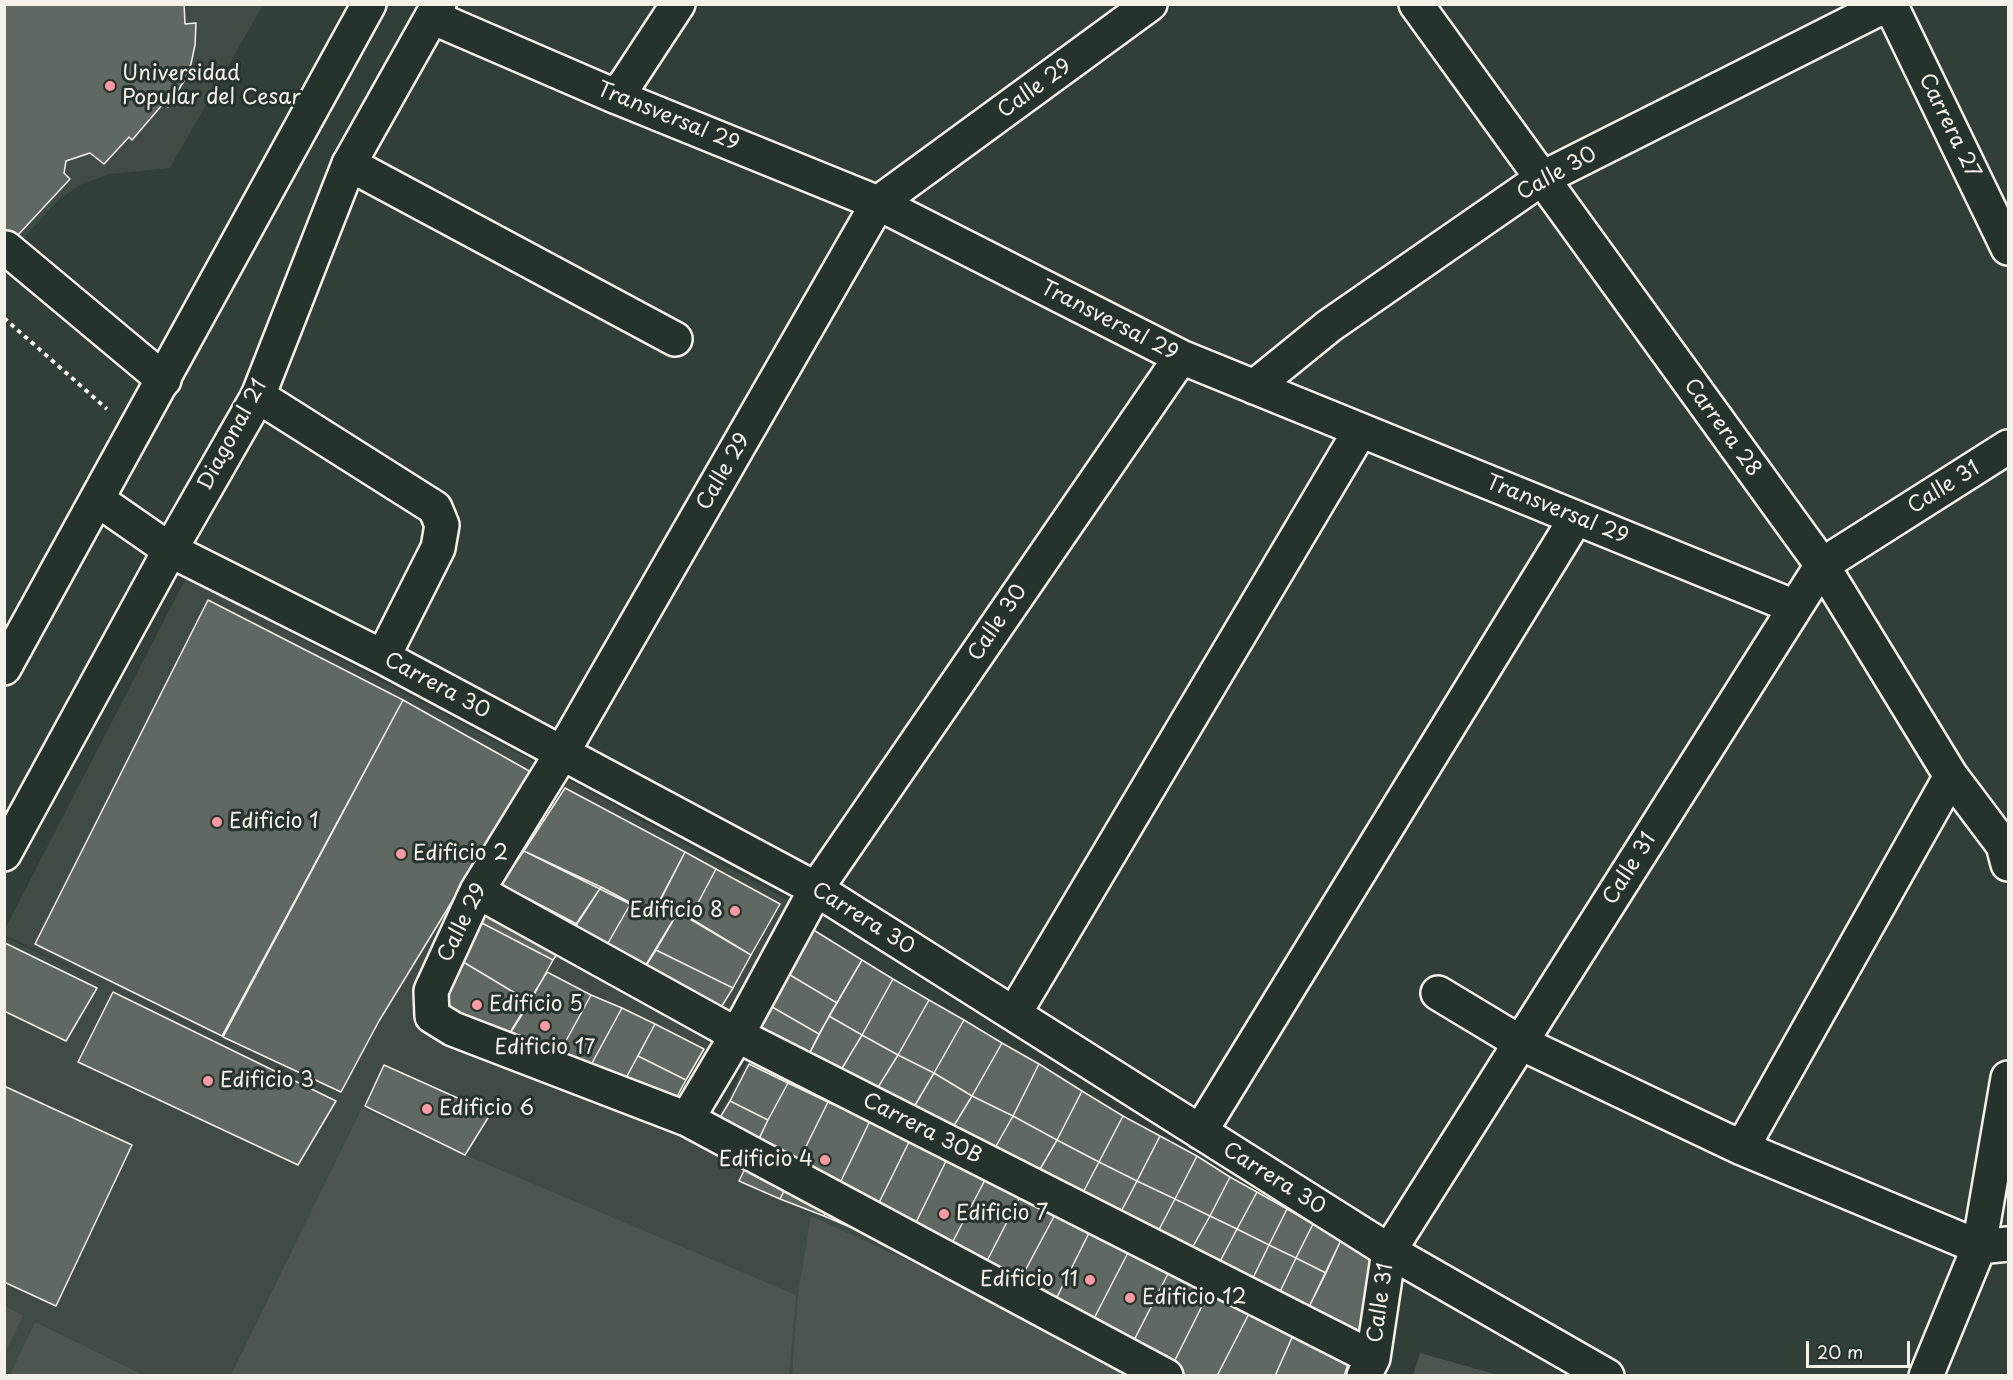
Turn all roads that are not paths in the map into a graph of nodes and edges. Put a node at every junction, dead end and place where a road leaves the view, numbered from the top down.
1 (369, 4) edge
2 (678, 4) edge
3 (1150, 4) edge
4 (1416, 4) edge
5 (1889, 4) edge
6 (435, 11) edge
7 (617, 97) junction
8 (349, 164) junction
9 (1541, 179) junction
10 (878, 203) junction
11 (6, 248) dead end
12 (2008, 248) edge
13 (675, 339) dead end
14 (1180, 357) junction
15 (164, 380) junction
16 (1254, 387) junction
17 (258, 396) junction
18 (1360, 430) junction
19 (2008, 447) edge
20 (98, 500) junction
21 (1576, 518) junction
22 (170, 550) junction
23 (1822, 565) junction
24 (1795, 607) junction
25 (383, 657) junction
26 (4, 668) edge
27 (562, 753) junction
28 (1951, 776) junction
29 (4, 854) edge
30 (2008, 864) edge
31 (816, 889) junction
32 (477, 891) junction
33 (1438, 993) dead end
34 (1014, 1014) junction
35 (736, 1035) junction
36 (1521, 1042) junction
37 (2008, 1078) edge
38 (687, 1119) junction
39 (1200, 1132) junction
40 (1742, 1148) junction
41 (1994, 1246) edge
42 (1389, 1251) junction
43 (1368, 1367) edge
44 (1166, 1376) edge
45 (1607, 1376) edge
46 (1926, 1376) edge

1 - 15 main road
2 - 7 main road
3 - 10 main road, Calle 29
4 - 9 main road, Carrera 28
5 - 9 main road, Calle 30
5 - 12 main road, Carrera 27
6 - 7 main road, Transversal 29
6 - 8 main road, Diagonal 21
7 - 10 main road, Transversal 29
8 - 13 main road
8 - 17 main road, Diagonal 21
9 - 16 main road, Calle 30
9 - 23 main road, Carrera 28
10 - 14 main road, Transversal 29
10 - 27 main road, Calle 29
11 - 15 main road
14 - 16 main road, Transversal 29
14 - 31 main road, Calle 30
15 - 20 main road
16 - 18 main road, Transversal 29
17 - 22 main road, Diagonal 21
17 - 25 main road
18 - 21 main road, Transversal 29
18 - 34 main road
19 - 23 main road, Calle 31
20 - 22 main road, Carrera 30
20 - 26 main road
21 - 24 main road, Transversal 29
21 - 39 main road
22 - 25 main road, Carrera 30
22 - 29 main road, Diagonal 21
23 - 24 main road, Calle 31
23 - 28 main road, Carrera 28
24 - 36 main road, Calle 31
25 - 27 main road, Carrera 30
27 - 31 main road, Carrera 30
27 - 32 main road, Calle 29
28 - 30 main road, Carrera 28
28 - 40 main road
31 - 34 main road, Carrera 30
31 - 35 main road, Calle 30
32 - 35 main road, Carrera 30B
32 - 38 main road, Calle 29
33 - 36 main road
34 - 39 main road, Carrera 30
35 - 38 main road, Calle 30
35 - 43 main road, Carrera 30B
36 - 40 main road
36 - 42 main road, Calle 31
37 - 41 main road
38 - 44 main road
39 - 42 main road, Carrera 30
40 - 41 main road
41 - 46 main road
42 - 43 main road, Calle 31
42 - 45 main road, Carrera 30

